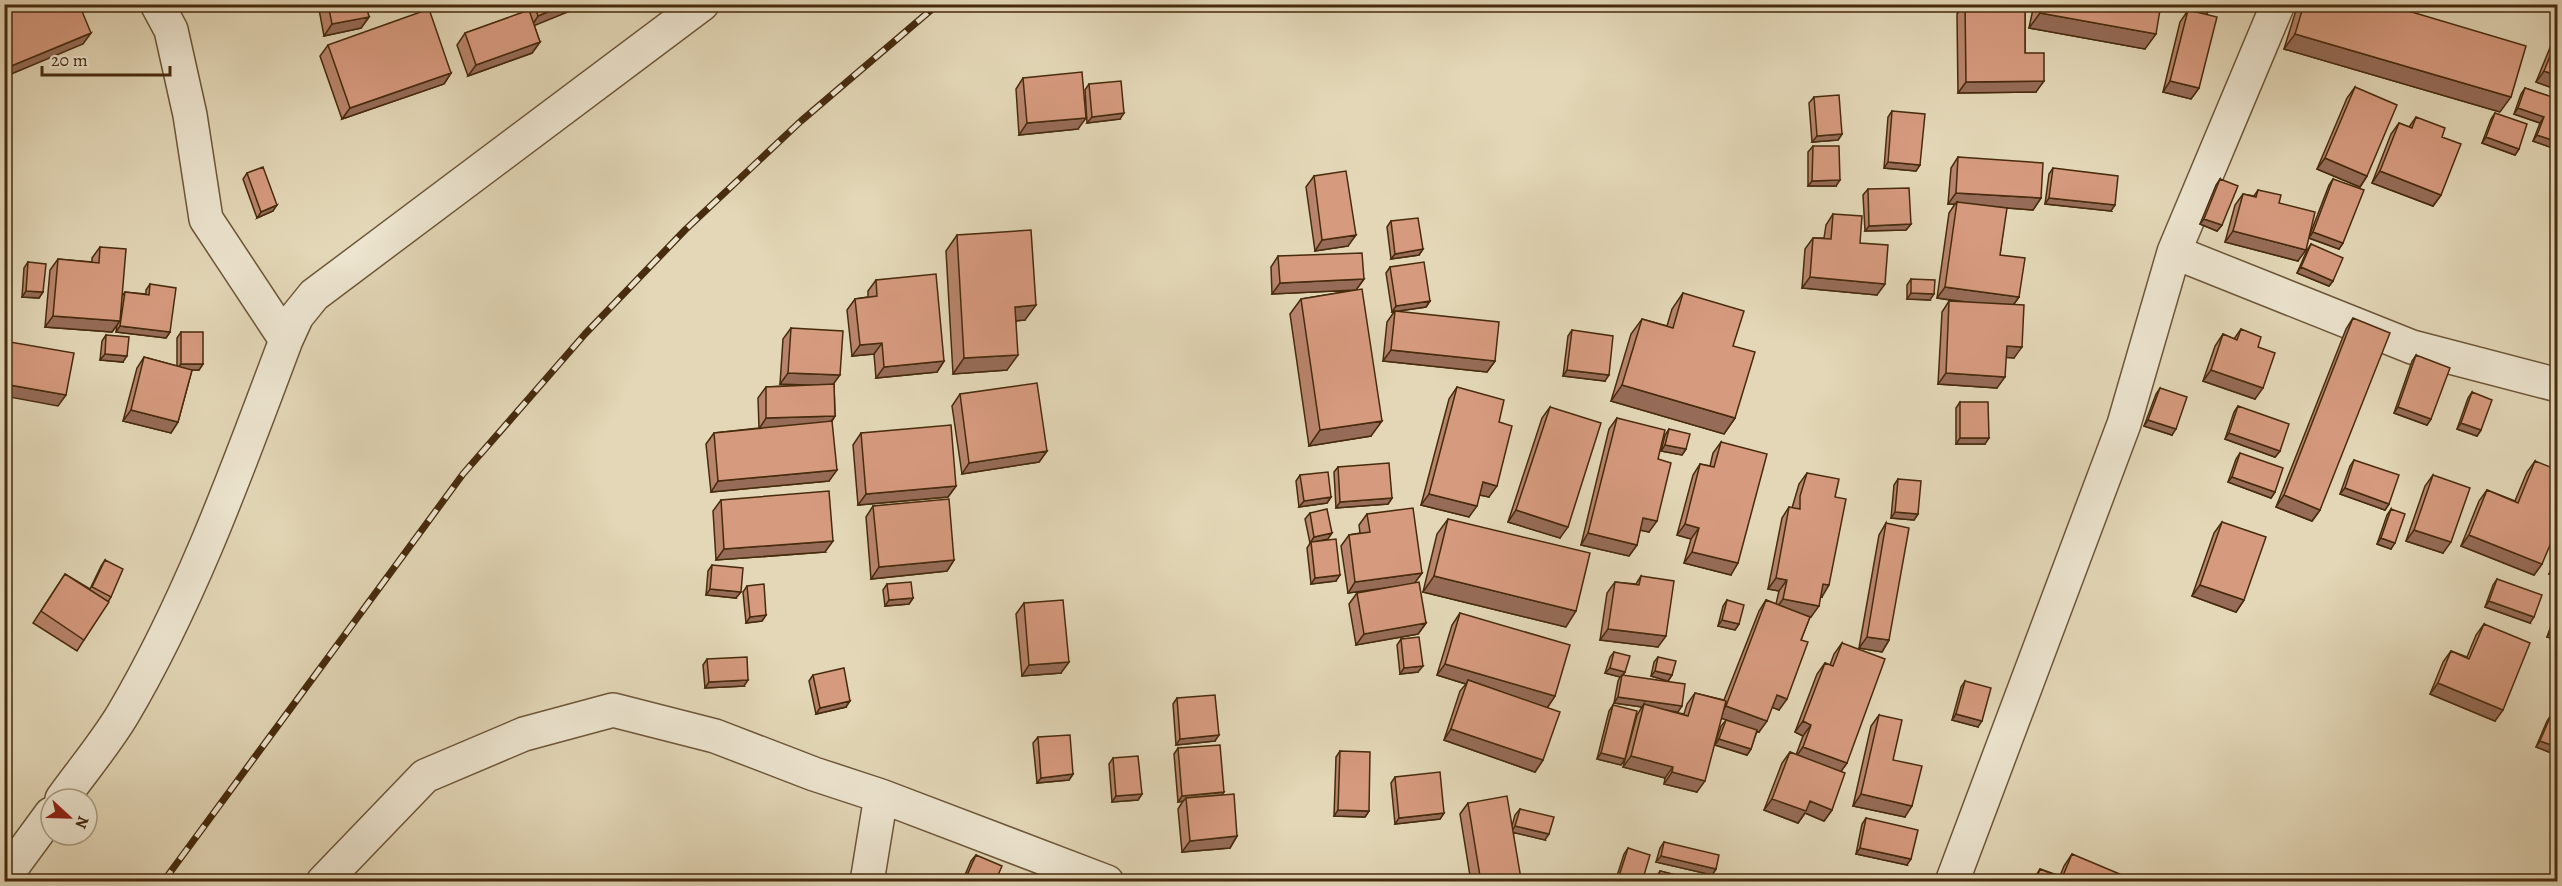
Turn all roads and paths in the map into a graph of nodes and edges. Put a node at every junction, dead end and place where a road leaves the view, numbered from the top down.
1 (157, 4) edge
2 (702, 4) edge
3 (2278, 4) edge
4 (2174, 252) junction
5 (286, 340) junction
6 (2558, 385) edge
7 (71, 787) edge
8 (881, 796) junction
9 (39, 830) edge
10 (4, 878) edge
11 (323, 882) edge
12 (867, 882) edge
13 (1107, 882) edge
14 (1952, 882) edge

1 - 5 street
2 - 5 street
3 - 4 street
4 - 6 street
4 - 14 street
5 - 7 street
8 - 11 street
8 - 12 street
8 - 13 street
9 - 10 street

